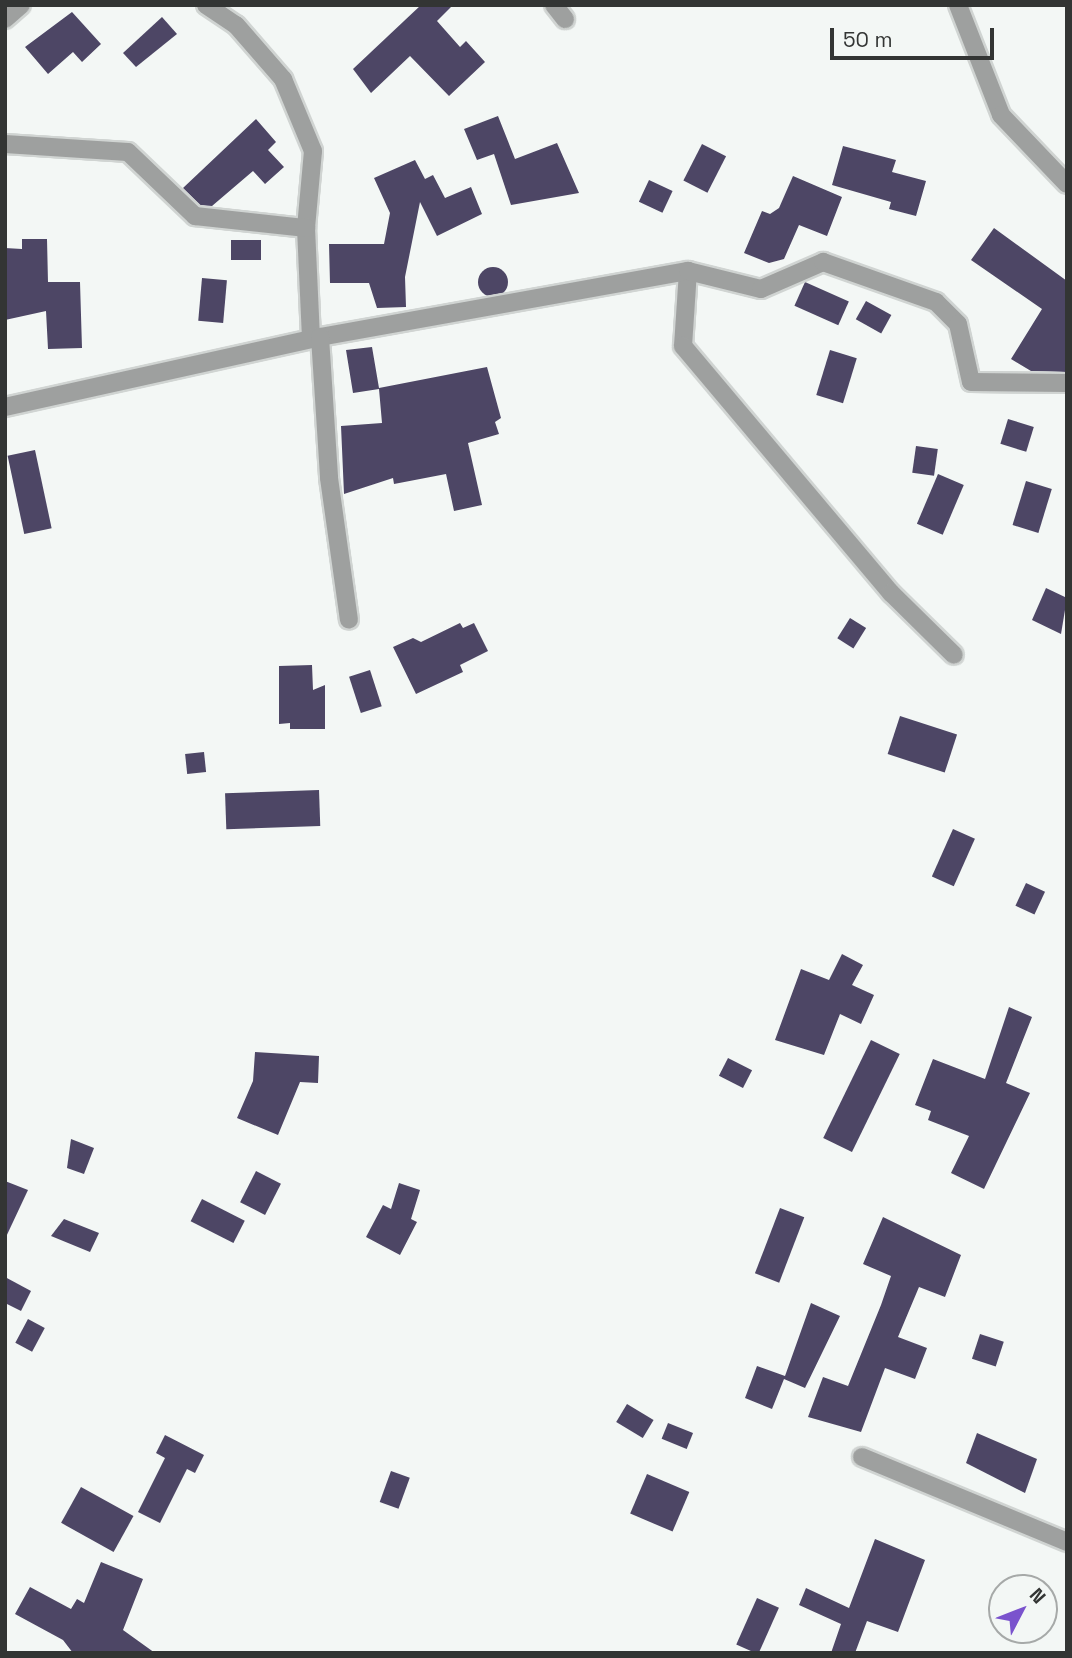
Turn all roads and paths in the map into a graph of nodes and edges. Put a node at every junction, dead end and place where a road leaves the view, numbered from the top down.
1 (21, 5) edge
2 (206, 5) edge
3 (958, 5) edge
4 (5, 19) edge
5 (5, 144) edge
6 (1067, 184) edge
7 (306, 228) junction
8 (688, 271) junction
9 (316, 338) junction
10 (1067, 383) edge
11 (5, 407) edge
12 (349, 620) dead end
13 (954, 655) dead end
14 (862, 1457) dead end
15 (1067, 1542) edge

1 - 4 street
2 - 7 street
3 - 6 street
5 - 7 street
7 - 9 street
8 - 9 street
8 - 10 street
8 - 13 street
9 - 11 street
9 - 12 street
14 - 15 street

